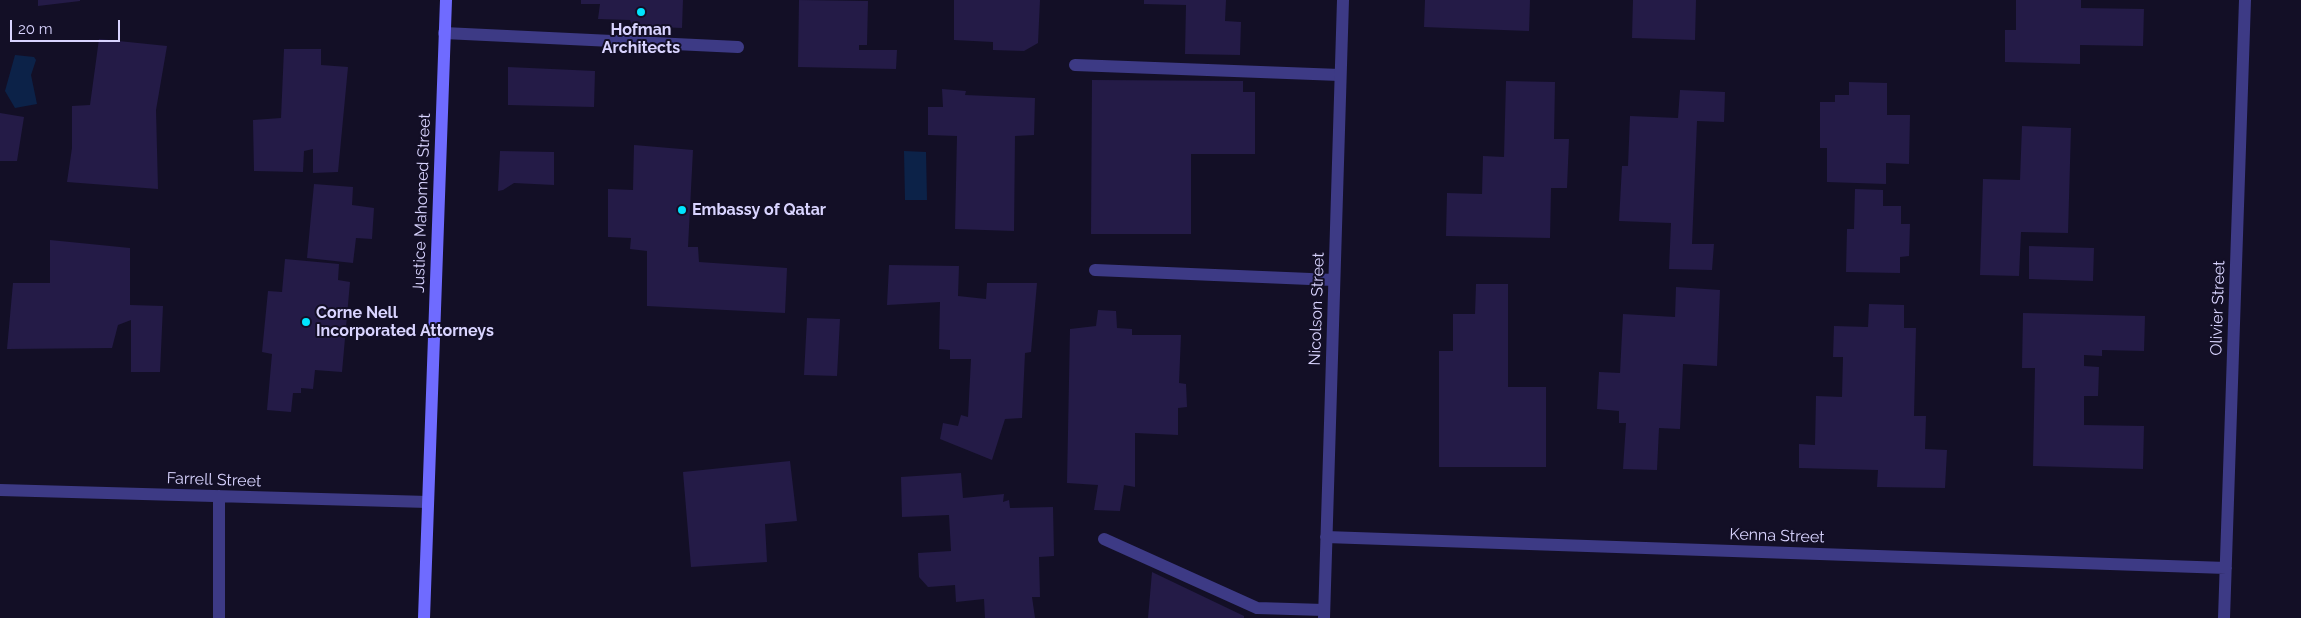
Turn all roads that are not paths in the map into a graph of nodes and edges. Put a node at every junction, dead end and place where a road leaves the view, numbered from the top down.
1 (446, 0) edge
2 (1343, 0) edge
3 (2245, 0) edge
4 (444, 33) junction
5 (738, 47) dead end
6 (1075, 65) dead end
7 (1340, 75) junction
8 (1095, 270) dead end
9 (1334, 280) junction
10 (0, 490) edge
11 (218, 496) junction
12 (428, 502) junction
13 (1326, 536) junction
14 (1104, 539) dead end
15 (2226, 568) junction
16 (1324, 614) edge
17 (219, 618) edge
18 (424, 618) edge
19 (2224, 618) edge

1 - 4 main road, Justice Mahomed Street
2 - 7 street, Nicolson Street
3 - 15 street, Olivier Street
4 - 5 street
4 - 12 main road, Justice Mahomed Street
6 - 7 street
7 - 9 street, Nicolson Street
8 - 9 street
9 - 13 street, Nicolson Street
10 - 11 street, Farrell Street
11 - 12 street, Farrell Street
11 - 17 street
12 - 18 main road, Justice Mahomed Street
13 - 15 street, Kenna Street
13 - 16 street, Nicolson Street
14 - 16 street
15 - 19 street, Olivier Street

